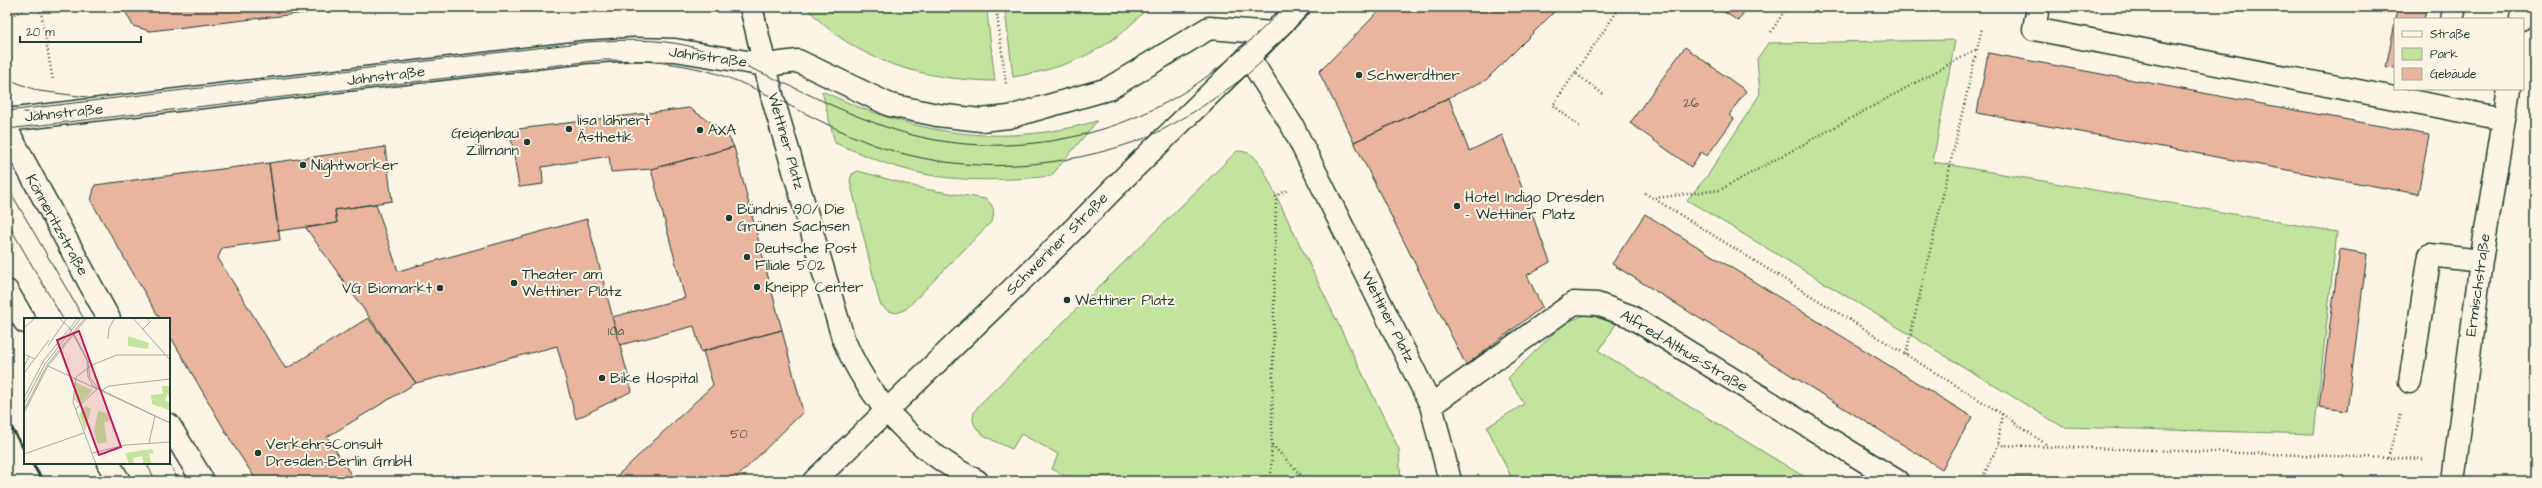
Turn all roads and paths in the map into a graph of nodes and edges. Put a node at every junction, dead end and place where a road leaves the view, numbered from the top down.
1 (31, 7) edge
2 (40, 7) edge
3 (751, 7) edge
4 (996, 7) edge
5 (1299, 7) edge
6 (1620, 7) edge
7 (1787, 7) edge
8 (2038, 7) edge
9 (2455, 7) edge
10 (2523, 7) edge
11 (7, 17) edge
12 (2452, 18) edge
13 (2521, 18) edge
14 (1982, 28) dead end
15 (1771, 32) dead end
16 (1273, 33) junction
17 (1977, 49) junction
18 (1248, 56) junction
19 (765, 65) junction
20 (1575, 73) junction
21 (2394, 90) edge
22 (2396, 90) edge
23 (2509, 90) edge
24 (1603, 94) dead end
25 (2437, 97) edge
26 (59, 114) junction
27 (1009, 117) junction
28 (2504, 119) junction
29 (7, 120) edge
30 (1580, 127) dead end
31 (7, 130) edge
32 (1317, 176) junction
33 (1645, 193) dead end
34 (1655, 198) junction
35 (2481, 261) junction
36 (7, 291) edge
37 (108, 318) edge
38 (24, 320) edge
39 (1906, 354) junction
40 (2410, 382) joint
41 (1431, 404) junction
42 (885, 410) junction
43 (2002, 414) junction
44 (170, 427) edge
45 (1271, 445) junction
46 (1998, 445) junction
47 (2048, 446) junction
48 (2388, 457) junction
49 (109, 464) edge
50 (2454, 471) edge
51 (1305, 479) dead end
52 (119, 481) edge
53 (203, 481) edge
54 (814, 481) edge
55 (977, 481) edge
56 (1271, 481) edge
57 (1450, 481) edge
58 (1897, 481) edge
59 (1981, 481) edge

1 - 11 path
2 - 26 path
3 - 19 street, Wettiner Platz
4 - 27 path
5 - 16 street, Schweriner Straße
6 - 20 path
7 - 15 path
8 - 21 street
9 - 12 street
10 - 13 street
14 - 17 path
16 - 18 street, Schweriner Straße
16 - 27 street
17 - 34 path
17 - 39 path
18 - 32 street, Wettiner Platz
18 - 42 street, Schweriner Straße
19 - 26 street, Jahnstraße
19 - 27 street
19 - 42 street, Wettiner Platz
20 - 24 path
20 - 30 path
22 - 25 street
23 - 28 street, Ermischstraße
25 - 28 street
26 - 29 street, Jahnstraße
28 - 35 street, Ermischstraße
31 - 37 street, Könneritzstraße
32 - 41 street, Wettiner Platz
32 - 45 path
33 - 34 path
34 - 39 path
35 - 40 street
35 - 50 street, Ermischstraße
36 - 38 street
39 - 43 path
40 - 48 path
41 - 57 street, Wettiner Platz
41 - 58 street, Alfred-Althus-Straße
42 - 54 street, Schweriner Straße
42 - 55 street, Wettiner Platz
43 - 46 path
43 - 47 path
44 - 53 street
45 - 51 path
45 - 56 path
46 - 47 path
46 - 59 path
47 - 48 path
48 - 50 path
49 - 52 street

